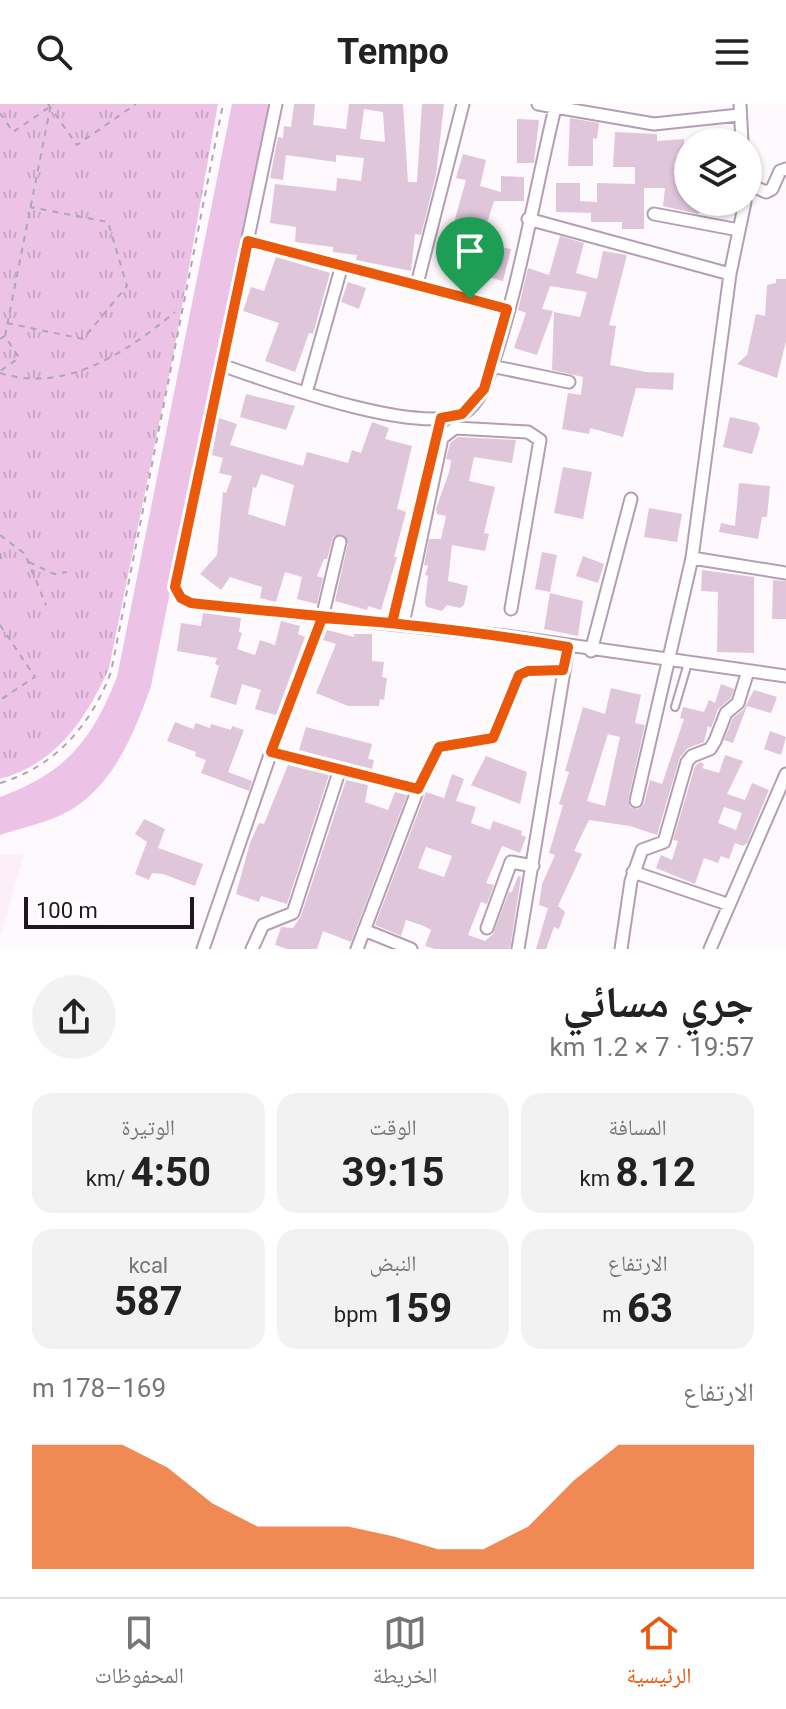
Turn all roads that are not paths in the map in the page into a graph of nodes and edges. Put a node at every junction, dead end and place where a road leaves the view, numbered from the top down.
1 (276, 104) edge
2 (463, 104) edge
3 (538, 104) edge
4 (555, 108) junction
5 (739, 110) edge
6 (786, 169) edge
7 (762, 190) edge
8 (654, 214) dead end
9 (742, 216) edge
10 (528, 219) junction
11 (739, 230) junction
12 (486, 238) dead end
13 (248, 241) junction
14 (342, 265) junction
15 (730, 274) junction
16 (417, 284) junction
17 (470, 299) junction
18 (507, 309) junction
19 (221, 365) junction
20 (491, 366) junction
21 (569, 382) dead end
22 (306, 393) junction
23 (441, 418) junction
24 (631, 499) dead end
25 (340, 542) dead end
26 (692, 558) junction
27 (786, 573) edge
28 (511, 609) dead end
29 (322, 618) junction
30 (398, 624) junction
31 (568, 647) junction
32 (591, 651) junction
33 (668, 661) junction
34 (688, 663) junction
35 (563, 670) junction
36 (748, 671) junction
37 (786, 676) edge
38 (675, 707) dead end
39 (271, 752) junction
40 (340, 769) junction
41 (786, 774) edge
42 (418, 789) junction
43 (636, 801) dead end
44 (533, 866) junction
45 (633, 872) junction
46 (727, 904) junction
47 (487, 928) dead end
48 (364, 930) junction
49 (203, 949) edge
50 (252, 949) edge
51 (357, 949) edge
52 (411, 949) edge
53 (518, 949) edge
54 (621, 949) edge
55 (710, 949) edge

1 - 13 street
2 - 16 street
3 - 4 street
4 - 5 street
4 - 10 street
6 - 7 street
8 - 11 street
9 - 11 street
10 - 15 street
10 - 18 street
11 - 15 street
12 - 17 lane
13 - 14 street
13 - 19 street
14 - 16 street
14 - 22 street
15 - 26 street
16 - 17 street
17 - 18 street
18 - 20 street
19 - 22 street
19 - 29 street
20 - 21 street
20 - 23 street
22 - 23 street
23 - 30 street
24 - 32 street
25 - 29 street
26 - 27 street
26 - 33 street
28 - 30 street
29 - 30 street
29 - 39 street
30 - 31 street
31 - 32 street
31 - 35 street
32 - 33 street
33 - 34 street
33 - 43 street
34 - 36 street
34 - 38 lane
35 - 42 street
35 - 44 street
36 - 37 street
36 - 45 street
39 - 40 street
39 - 49 street
40 - 42 street
40 - 50 street
41 - 46 street
42 - 48 street
44 - 47 street
44 - 53 street
45 - 46 street
45 - 54 street
46 - 55 street
48 - 51 street
48 - 52 street

